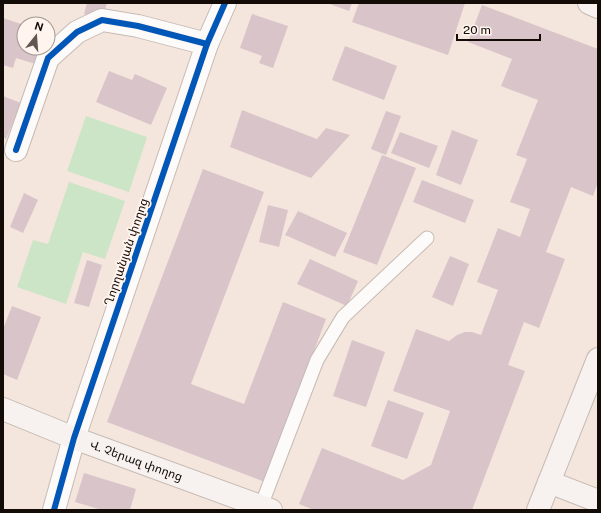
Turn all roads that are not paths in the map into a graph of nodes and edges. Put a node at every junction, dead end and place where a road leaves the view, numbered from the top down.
1 (225, 3) edge
2 (590, 3) edge
3 (598, 6) edge
4 (207, 44) junction
5 (16, 150) dead end
6 (427, 238) dead end
7 (598, 359) edge
8 (3, 410) edge
9 (74, 438) junction
10 (549, 482) junction
11 (598, 501) edge
12 (266, 508) edge
13 (54, 510) edge
14 (538, 510) edge

1 - 4 street, Ղորղանյան փողոց
2 - 3 main road
4 - 5 street
4 - 9 street, Ղորղանյան փողոց
6 - 12 lane
7 - 10 main road
8 - 9 main road, Վ. Չերազ փողոց
9 - 12 main road, Վ. Չերազ փողոց
9 - 13 street, Ղորղանյան փողոց
10 - 11 main road
10 - 14 main road

